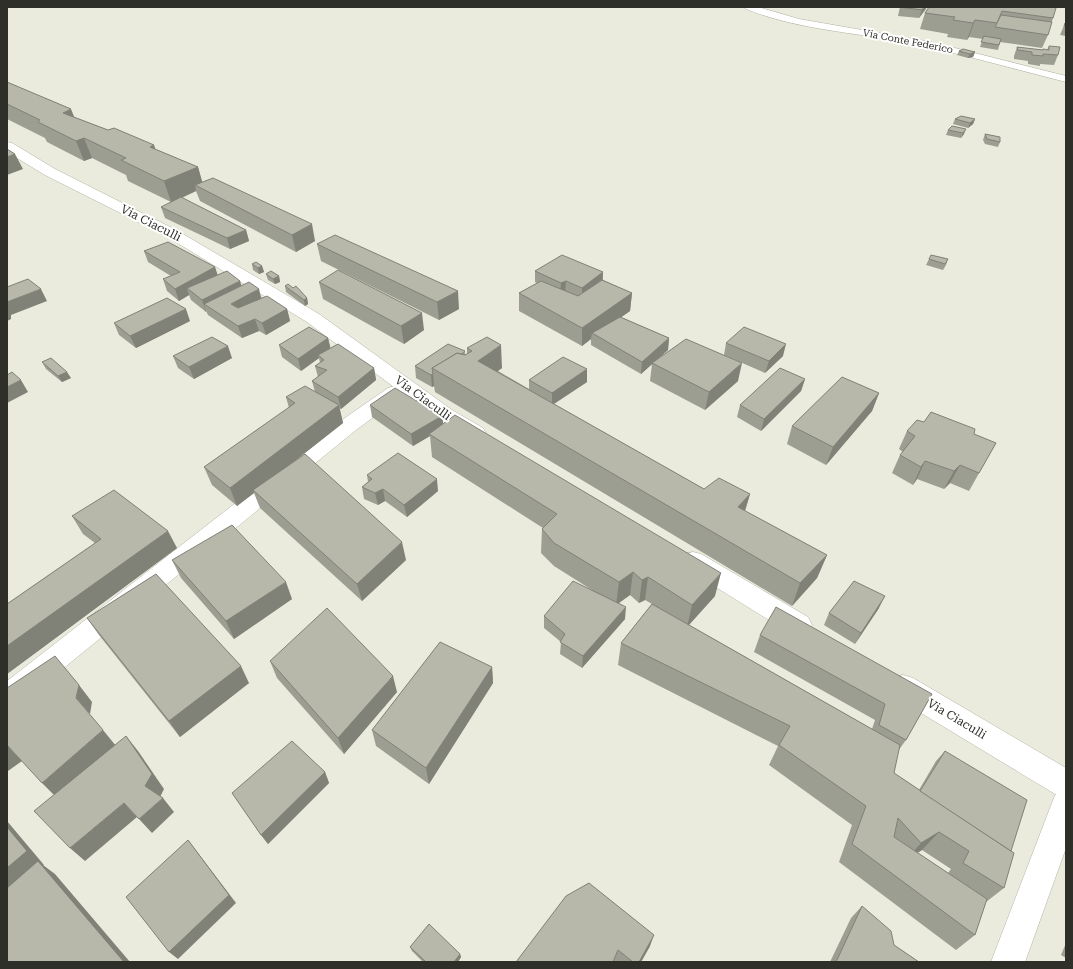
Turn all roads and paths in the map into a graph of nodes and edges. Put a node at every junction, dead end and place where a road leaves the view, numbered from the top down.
1 (749, 7) edge
2 (1066, 79) edge
3 (7, 146) edge
4 (405, 385) junction
5 (493, 443) edge
6 (680, 553) edge
7 (816, 634) edge
8 (883, 675) edge
9 (7, 696) edge
10 (1066, 784) edge
11 (1066, 806) edge
12 (1008, 962) edge

1 - 2 street, Via Conte Federico
3 - 4 street, Via Ciaculli
4 - 5 street, Via Ciaculli
4 - 9 street
6 - 7 street
8 - 10 street, Via Ciaculli
11 - 12 street

